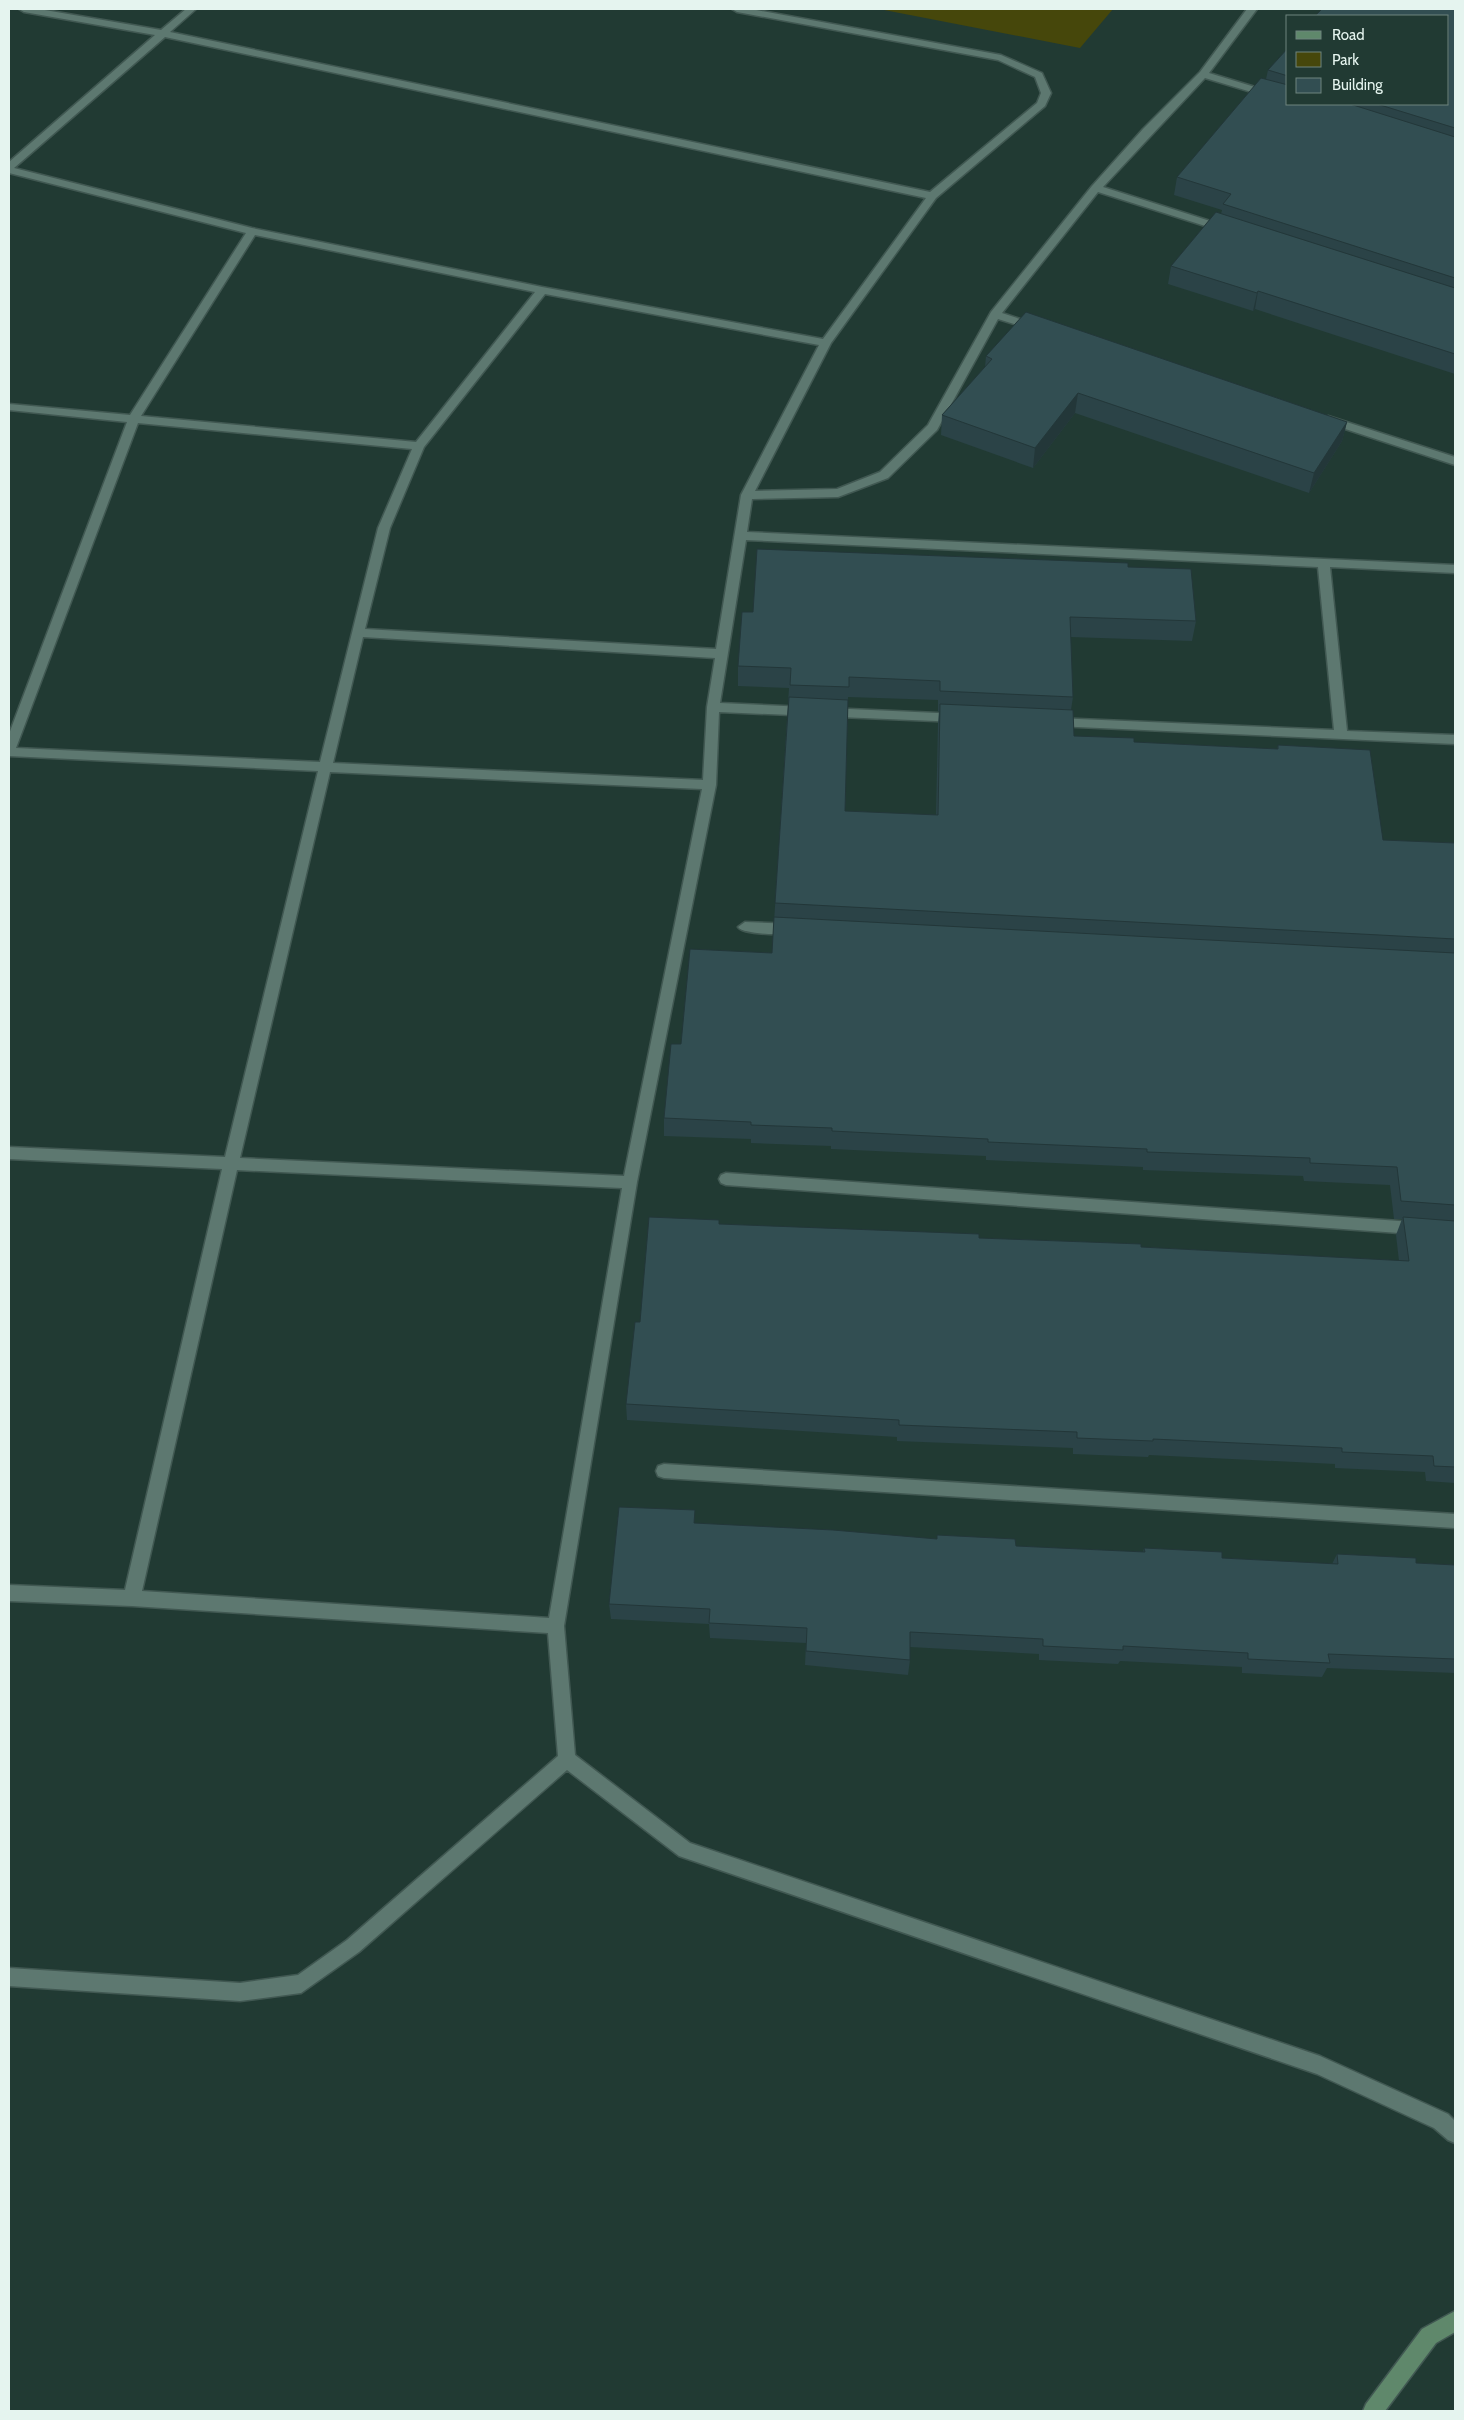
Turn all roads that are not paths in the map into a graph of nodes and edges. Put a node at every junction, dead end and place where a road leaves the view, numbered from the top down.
1 (24, 9) edge
2 (191, 9) edge
3 (737, 9) edge
4 (1252, 9) edge
5 (164, 34) junction
6 (1204, 74) junction
7 (1286, 99) edge
8 (9, 169) edge
9 (1096, 188) junction
10 (932, 196) junction
11 (252, 231) junction
12 (1238, 233) edge
13 (542, 290) junction
14 (995, 314) junction
15 (1051, 332) edge
16 (826, 343) junction
17 (9, 407) edge
18 (1314, 416) edge
19 (134, 418) junction
20 (419, 446) junction
21 (1455, 461) edge
22 (747, 495) junction
23 (739, 536) junction
24 (1324, 563) junction
25 (1455, 569) edge
26 (358, 633) junction
27 (722, 654) junction
28 (713, 707) junction
29 (972, 718) edge
30 (1042, 721) edge
31 (1341, 734) junction
32 (1455, 740) edge
33 (9, 751) edge
34 (325, 767) junction
35 (709, 785) junction
36 (745, 927) dead end
37 (804, 930) edge
38 (9, 1153) edge
39 (231, 1164) junction
40 (726, 1180) dead end
41 (630, 1182) junction
42 (1455, 1231) edge
43 (664, 1471) dead end
44 (1455, 1521) edge
45 (9, 1593) edge
46 (132, 1598) junction
47 (556, 1626) junction
48 (567, 1759) junction
49 (9, 1977) edge
50 (1455, 2133) edge
51 (1455, 2321) edge
52 (1373, 2411) edge

1 - 5 street
2 - 5 street
3 - 10 street
4 - 6 street
5 - 8 street
5 - 10 street
6 - 7 street
6 - 9 street
8 - 11 street
9 - 12 street
9 - 14 street
10 - 16 street
11 - 13 street
11 - 19 street
13 - 16 street
13 - 20 street
14 - 15 street
14 - 22 street
16 - 22 street
17 - 19 street
18 - 21 street
19 - 20 street
19 - 33 street
20 - 26 street
22 - 23 street
23 - 24 street
23 - 27 street
24 - 25 street
24 - 31 street
26 - 27 street
26 - 34 street
27 - 28 street
28 - 29 street
28 - 35 street
30 - 31 street
31 - 32 street
33 - 34 street
34 - 35 street
34 - 39 street
35 - 41 street
36 - 37 street
38 - 39 street
39 - 41 street
39 - 46 street
40 - 42 street
41 - 47 street
43 - 44 street
45 - 46 street
46 - 47 street
47 - 48 street
48 - 49 street
48 - 50 street
51 - 52 street

